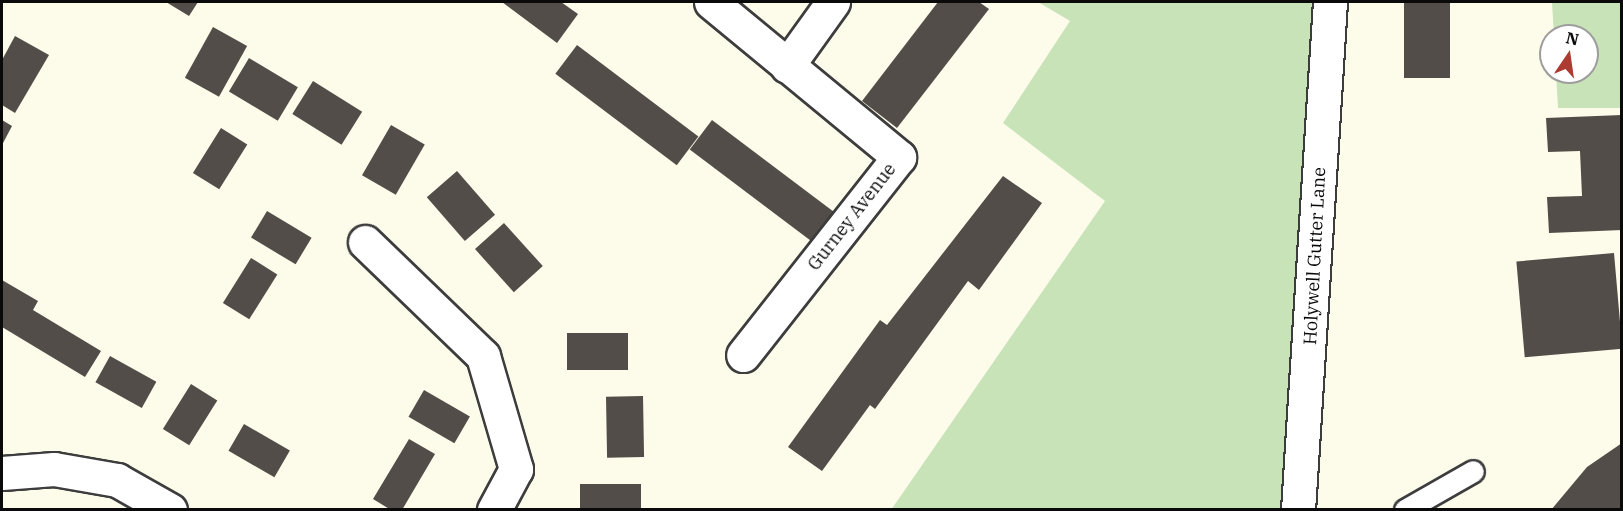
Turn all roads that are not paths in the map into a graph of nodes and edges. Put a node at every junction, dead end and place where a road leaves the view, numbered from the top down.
1 (711, 2) edge
2 (832, 2) edge
3 (1330, 2) edge
4 (786, 66) junction
5 (365, 242) dead end
6 (743, 355) dead end
7 (1473, 471) dead end
8 (2, 473) edge
9 (170, 510) edge
10 (494, 510) edge
11 (1298, 510) edge
12 (1405, 510) edge

1 - 4 street, Gurney Avenue
2 - 4 street
3 - 11 street, Holywell Gutter Lane
4 - 6 street, Gurney Avenue
5 - 10 street
7 - 12 lane
8 - 9 street

